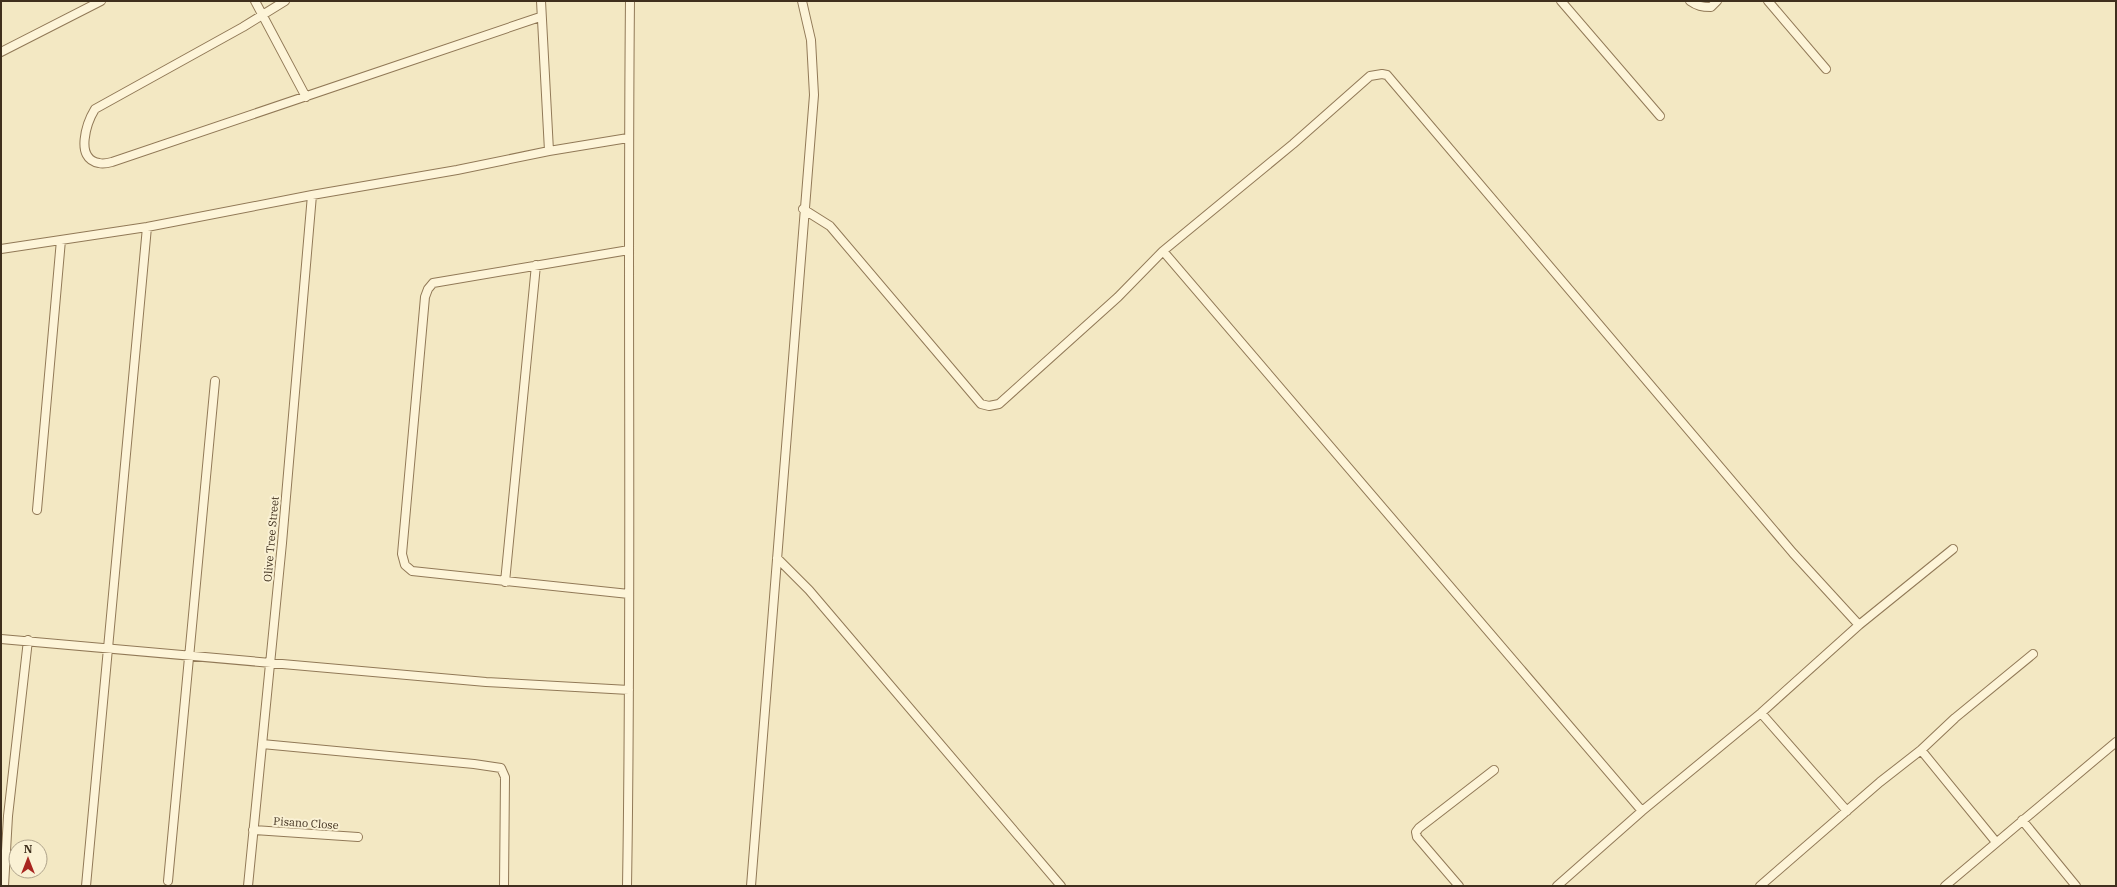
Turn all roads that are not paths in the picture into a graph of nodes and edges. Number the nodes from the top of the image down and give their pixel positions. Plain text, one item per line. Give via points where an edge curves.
1 (101, 1) edge
2 (255, 1) edge
3 (285, 1) edge
4 (541, 1) edge
5 (630, 1) edge
6 (802, 1) edge
7 (1561, 1) edge
8 (1690, 1) edge
9 (1717, 1) edge
10 (1768, 1) edge
11 (263, 16) junction
12 (540, 17) junction
13 (1, 52) edge
14 (1826, 68) dead end
15 (306, 96) junction
16 (1660, 116) dead end
17 (628, 138) junction
18 (549, 151) junction
19 (312, 194) junction
20 (804, 209) junction
21 (147, 227) junction
22 (61, 240) junction
23 (1, 249) edge
24 (629, 250) junction
25 (1163, 251) junction
26 (536, 265) junction
27 (215, 381) dead end
28 (37, 510) dead end
29 (1953, 549) dead end
30 (776, 558) junction
31 (504, 582) junction
32 (630, 594) junction
33 (1859, 625) junction
34 (1, 639) edge
35 (28, 640) junction
36 (109, 648) junction
37 (2033, 654) dead end
38 (189, 656) junction
39 (270, 662) junction
40 (629, 690) junction
41 (1761, 712) junction
42 (2116, 742) edge
43 (262, 744) junction
44 (1921, 750) junction
45 (1494, 770) dead end
46 (1642, 811) junction
47 (1847, 811) junction
48 (2022, 820) junction
49 (253, 830) junction
50 (358, 837) dead end
51 (1996, 842) junction
52 (168, 881) dead end
53 (4, 886) edge
54 (86, 886) edge
55 (248, 886) edge
56 (504, 886) edge
57 (627, 886) edge
58 (751, 886) edge
59 (1061, 886) edge
60 (1458, 886) edge
61 (1557, 886) edge
62 (1760, 886) edge
63 (1944, 886) edge
64 (2076, 886) edge

1 - 13 street
2 - 11 street
3 - 11 street
4 - 12 street
5 - 17 street
6 - 20 street via 811,40 814,95
7 - 16 street
8 - 9 street via 1697,6 1711,7
10 - 14 street
11 - 15 street
11 - 15 street via 95,109 88,121 84,150 90,159 98,163 112,162
12 - 15 street
12 - 18 street via 547,87
17 - 18 street
17 - 24 street
18 - 19 street via 457,170
19 - 21 street
19 - 39 street, Olive Tree Street
20 - 25 street via 830,226 981,404 989,406 999,404 1118,297
20 - 30 street
21 - 22 street
21 - 36 street
22 - 23 street
22 - 28 street
24 - 26 street
24 - 32 street
25 - 33 street via 1287,149 1370,76 1387,75 1793,553
25 - 46 street
26 - 31 street
26 - 31 street via 433,283 425,297 402,554 405,565 412,571
27 - 38 street
29 - 33 street
30 - 58 street
30 - 59 street via 809,590
31 - 32 street
32 - 40 street
33 - 41 street
34 - 35 street
35 - 36 street
35 - 53 street via 8,816
36 - 38 street
36 - 54 street
37 - 44 street via 1955,718
38 - 39 street
38 - 52 street
39 - 40 street via 486,682
39 - 43 street, Olive Tree Street
40 - 57 street
41 - 46 street
41 - 47 street
42 - 48 street
43 - 49 street, Olive Tree Street
43 - 56 street via 501,768 505,778
44 - 47 street
44 - 51 street
45 - 60 street via 1416,832
46 - 61 street
47 - 62 street
48 - 51 street
48 - 64 street
49 - 50 street, Pisano Close
49 - 55 street, Olive Tree Street
51 - 63 street

